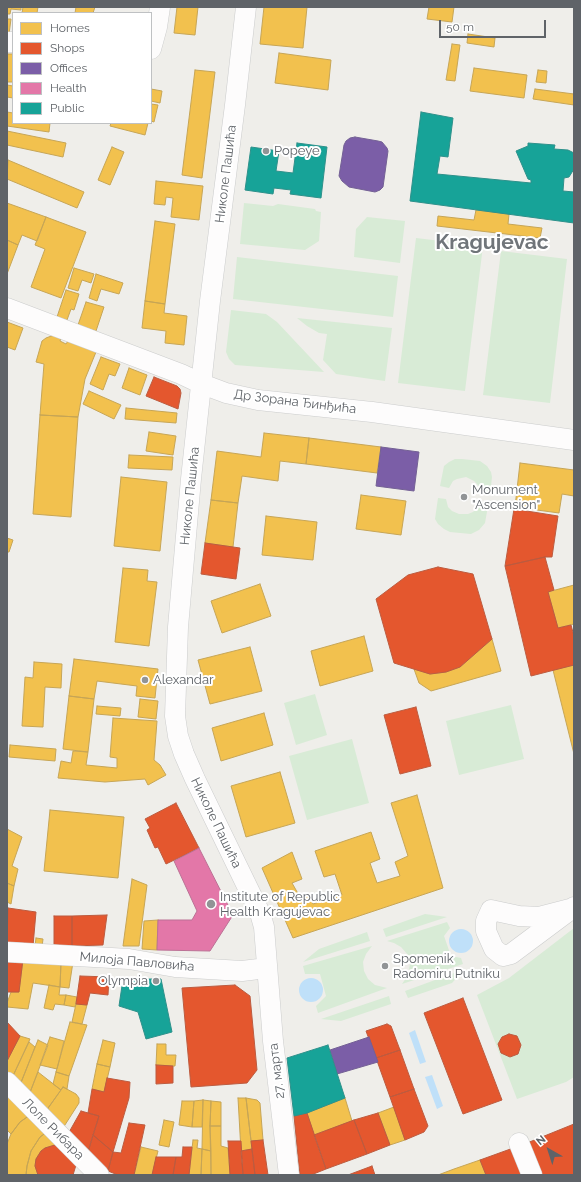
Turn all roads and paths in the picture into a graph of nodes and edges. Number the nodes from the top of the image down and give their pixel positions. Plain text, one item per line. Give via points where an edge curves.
1 (160, 7) edge
2 (246, 7) edge
3 (152, 45) edge
4 (7, 308) edge
5 (202, 384) junction
6 (574, 440) edge
7 (7, 952) edge
8 (267, 968) junction
9 (7, 1082) edge
10 (519, 1143) dead end
11 (99, 1175) edge
12 (289, 1175) edge
13 (532, 1175) edge

1 - 3 street
2 - 5 street, Николе Пашића
4 - 5 street, Др Зорана Ђинђића
5 - 6 street, Др Зорана Ђинђића via 226,394 258,400 372,412
5 - 8 street, Николе Пашића via 183,564 175,716 178,736 192,773 260,913 264,927
7 - 8 street, Милоја Павловића via 129,959 175,966 242,971
8 - 12 street, 27. марта
9 - 11 street, Лоле Рибара
10 - 13 street

